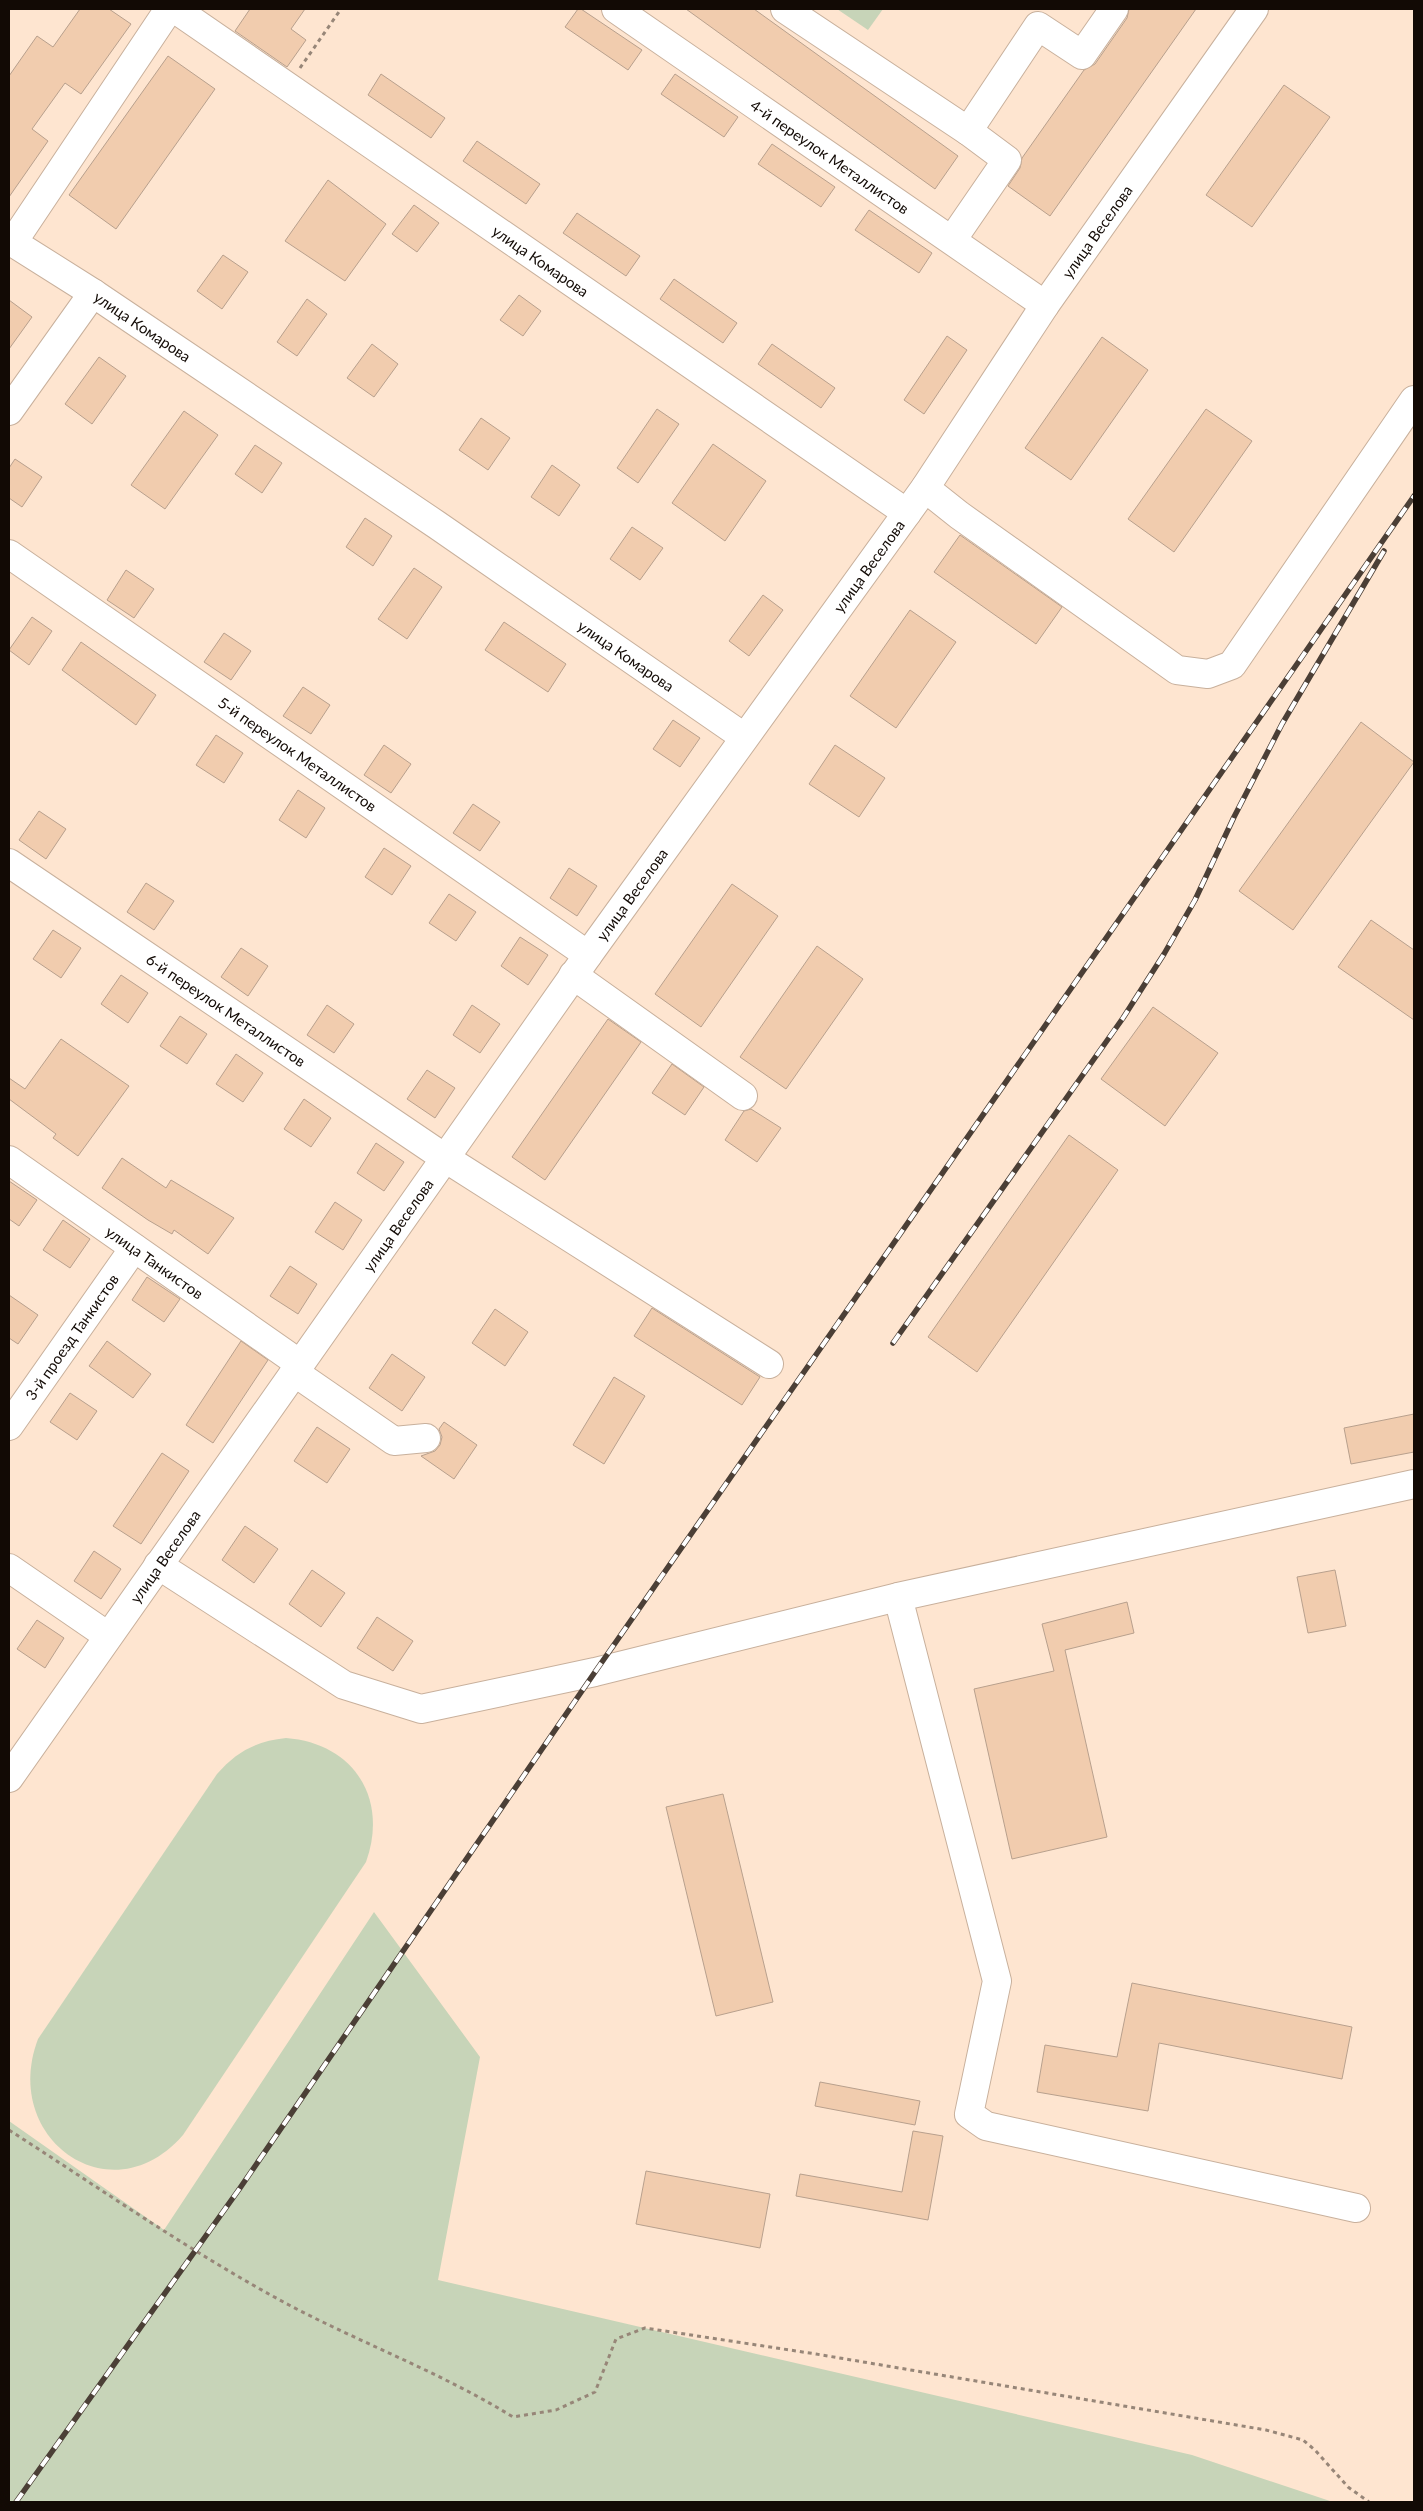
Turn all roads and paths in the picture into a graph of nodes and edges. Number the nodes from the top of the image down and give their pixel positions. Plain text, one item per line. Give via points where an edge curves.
1 (170, 9) edge
2 (175, 9) edge
3 (341, 9) edge
4 (616, 9) edge
5 (785, 9) edge
6 (1114, 9) edge
7 (1254, 9) edge
8 (1036, 17) edge
9 (287, 86) junction
10 (968, 131) junction
11 (952, 240) junction
12 (11, 241) edge
13 (93, 293) junction
14 (1045, 305) junction
15 (1414, 400) edge
16 (9, 411) edge
17 (925, 488) junction
18 (907, 513) junction
19 (9, 554) edge
20 (744, 737) junction
21 (9, 863) edge
22 (581, 965) junction
23 (743, 1096) dead end
24 (445, 1158) junction
25 (9, 1160) edge
26 (134, 1248) junction
27 (769, 1364) dead end
28 (297, 1368) junction
29 (9, 1426) edge
30 (426, 1438) dead end
31 (1414, 1484) edge
32 (158, 1565) junction
33 (9, 1568) edge
34 (898, 1597) junction
35 (108, 1636) junction
36 (9, 1778) edge
37 (9, 2130) edge
38 (1356, 2208) dead end
39 (1369, 2502) edge

1 - 12 street
2 - 9 street, улица Комарова
3 - 9 path
4 - 11 street, 4-й переулок Металлистов
5 - 10 street
6 - 8 street via 1082,55
7 - 14 street, улица Веселова
8 - 10 street
9 - 18 street, улица Комарова
10 - 11 street via 1007,160
11 - 14 street, 4-й переулок Металлистов
12 - 13 street, улица Комарова
13 - 16 street
13 - 20 street, улица Комарова
14 - 17 street, улица Веселова
15 - 17 street via 1232,665 1208,674 1176,670
17 - 18 street, улица Веселова
18 - 20 street, улица Веселова
19 - 22 street, 5-й переулок Металлистов
20 - 22 street, улица Веселова
21 - 24 street, 6-й переулок Металлистов
22 - 23 street, 5-й переулок Металлистов
22 - 24 street, улица Веселова
24 - 27 street, 6-й переулок Металлистов
24 - 28 street, улица Веселова
25 - 26 street, улица Танкистов
26 - 28 street, улица Танкистов
26 - 29 street, 3-й проезд Танкистов
28 - 30 street, улица Танкистов via 394,1440
28 - 32 street, улица Веселова
31 - 34 street
32 - 34 street via 344,1685 422,1709 595,1672
32 - 35 street, улица Веселова
33 - 35 street
34 - 38 street via 997,1981 969,2114 986,2126
35 - 36 street, улица Веселова
37 - 39 path via 221,2267 315,2318 478,2395 513,2417 556,2410 595,2392 616,2339 644,2328 1266,2430 1302,2440 1348,2487

